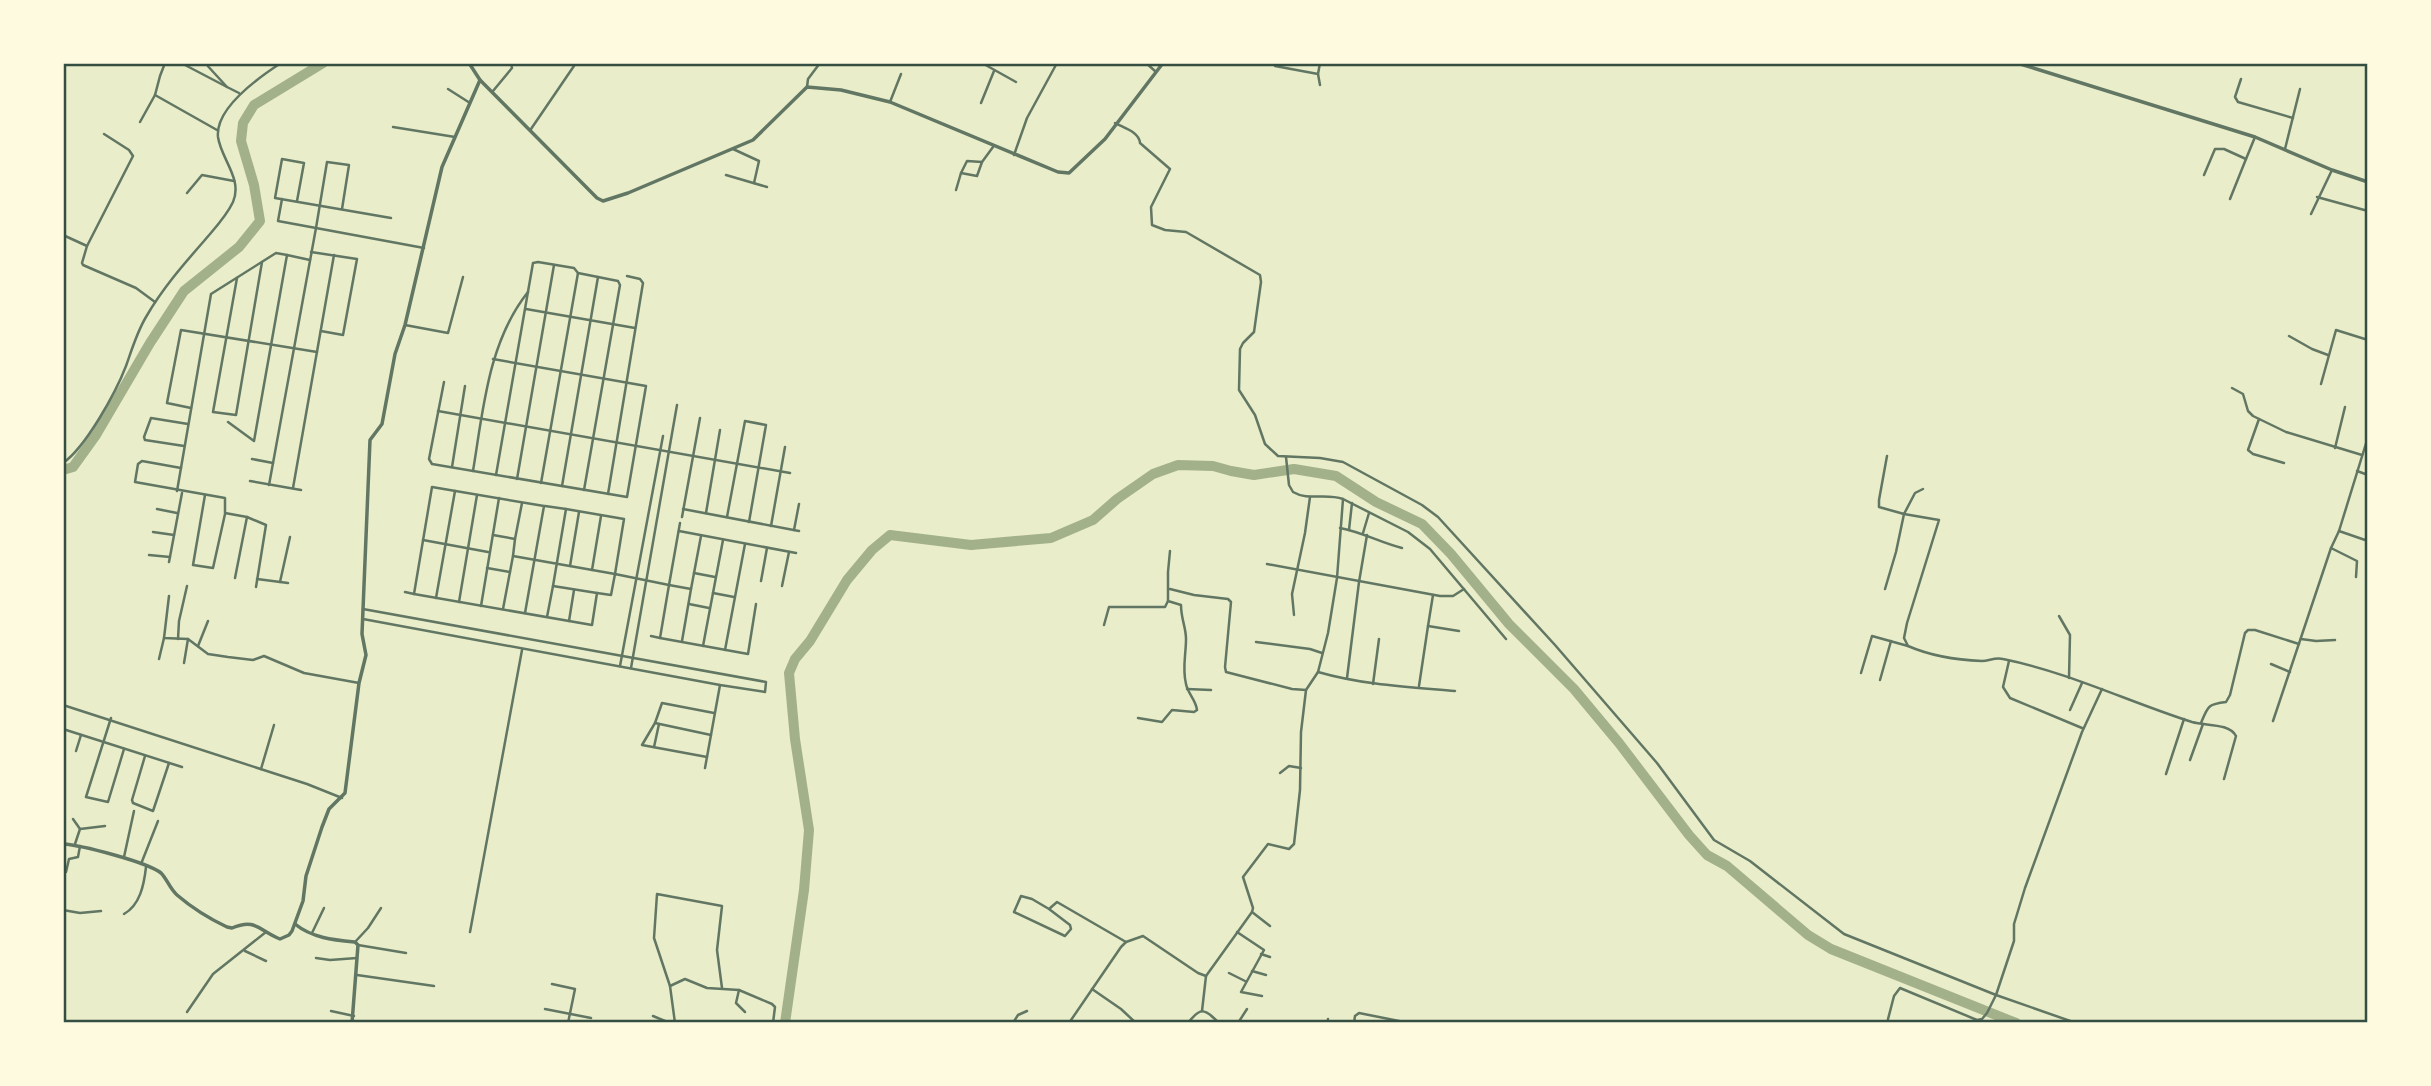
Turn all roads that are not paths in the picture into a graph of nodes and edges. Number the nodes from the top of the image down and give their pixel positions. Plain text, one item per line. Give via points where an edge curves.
1 (166, 63) edge
2 (205, 63) edge
3 (281, 63) edge
4 (469, 63) edge
5 (511, 63) edge
6 (576, 63) edge
7 (820, 63) edge
8 (982, 63) edge
9 (1057, 63) edge
10 (1146, 63) edge
11 (1163, 63) edge
12 (1320, 63) edge
13 (2017, 63) edge
14 (188, 65) edge
15 (1275, 66) dead end
16 (994, 71) junction
17 (1155, 71) junction
18 (901, 74) dead end
19 (1318, 74) junction
20 (2241, 79) dead end
21 (480, 80) junction
22 (1016, 82) dead end
23 (1320, 85) dead end
24 (227, 87) junction
25 (807, 87) junction
26 (448, 89) dead end
27 (2300, 89) dead end
28 (493, 91) junction
29 (240, 93) junction
30 (155, 95) junction
31 (890, 102) junction
32 (470, 103) junction
33 (981, 103) dead end
34 (2293, 119) junction
35 (140, 122) dead end
36 (1115, 123) junction
37 (394, 127) dead end
38 (531, 129) junction
39 (218, 131) junction
40 (104, 134) dead end
41 (456, 137) junction
42 (2255, 137) junction
43 (993, 147) junction
44 (733, 149) junction
45 (2285, 149) junction
46 (1014, 155) junction
47 (2246, 159) junction
48 (982, 162) junction
49 (2332, 170) junction
50 (961, 173) junction
51 (726, 175) dead end
52 (2204, 175) dead end
53 (234, 181) junction
54 (2368, 182) edge
55 (754, 183) junction
56 (767, 187) dead end
57 (956, 190) dead end
58 (187, 192) dead end
59 (2317, 197) junction
60 (282, 199) junction
61 (2230, 199) dead end
62 (297, 201) junction
63 (319, 205) junction
64 (342, 209) junction
65 (2368, 211) edge
66 (2311, 214) dead end
67 (391, 218) dead end
68 (316, 228) junction
69 (63, 235) edge
70 (87, 246) junction
71 (424, 248) junction
72 (311, 252) junction
73 (287, 255) junction
74 (334, 255) junction
75 (310, 260) junction
76 (262, 262) junction
77 (554, 265) junction
78 (578, 273) junction
79 (627, 276) dead end
80 (463, 277) dead end
81 (598, 277) junction
82 (237, 278) junction
83 (528, 291) junction
84 (155, 302) junction
85 (526, 309) junction
86 (547, 313) junction
87 (569, 316) junction
88 (591, 320) junction
89 (613, 324) junction
90 (405, 325) junction
91 (635, 328) junction
92 (321, 331) junction
93 (203, 333) junction
94 (2289, 336) dead end
95 (226, 337) junction
96 (2368, 340) edge
97 (249, 341) junction
98 (271, 345) junction
99 (293, 349) junction
100 (317, 352) junction
101 (2328, 355) junction
102 (494, 359) junction
103 (515, 362) junction
104 (538, 366) junction
105 (559, 371) junction
106 (583, 374) junction
107 (602, 377) junction
108 (444, 382) dead end
109 (625, 382) junction
110 (2321, 384) dead end
111 (465, 386) dead end
112 (2232, 388) dead end
113 (677, 405) dead end
114 (2345, 407) dead end
115 (191, 408) junction
116 (438, 411) junction
117 (461, 414) junction
118 (482, 418) junction
119 (700, 418) dead end
120 (2259, 419) junction
121 (228, 422) dead end
122 (506, 423) junction
123 (188, 424) junction
124 (527, 426) junction
125 (548, 430) junction
126 (720, 430) dead end
127 (571, 434) junction
128 (663, 436) dead end
129 (2368, 437) edge
130 (592, 438) junction
131 (615, 442) junction
132 (184, 446) junction
133 (637, 446) junction
134 (785, 447) dead end
135 (2335, 449) junction
136 (661, 450) junction
137 (669, 452) junction
138 (2362, 455) junction
139 (1887, 456) dead end
140 (693, 457) junction
141 (1286, 457) junction
142 (252, 459) dead end
143 (715, 461) junction
144 (63, 463) edge
145 (273, 463) junction
146 (2284, 463) dead end
147 (736, 464) junction
148 (452, 467) junction
149 (181, 468) junction
150 (759, 468) junction
151 (473, 471) junction
152 (2357, 471) junction
153 (781, 472) junction
154 (790, 473) dead end
155 (496, 475) junction
156 (2368, 475) edge
157 (517, 479) junction
158 (250, 481) dead end
159 (541, 483) junction
160 (269, 485) junction
161 (562, 486) junction
162 (293, 488) junction
163 (1923, 489) dead end
164 (301, 490) dead end
165 (583, 490) junction
166 (177, 491) junction
167 (455, 491) junction
168 (182, 492) junction
169 (477, 494) junction
170 (608, 494) junction
171 (205, 495) junction
172 (1310, 497) junction
173 (499, 498) junction
174 (1343, 499) junction
175 (522, 502) junction
176 (1352, 503) junction
177 (799, 504) dead end
178 (544, 506) junction
179 (156, 509) dead end
180 (566, 509) junction
181 (683, 509) junction
182 (579, 512) junction
183 (1370, 512) junction
184 (178, 513) junction
185 (225, 513) junction
186 (706, 513) junction
187 (1904, 514) junction
188 (601, 516) junction
189 (247, 517) junction
190 (682, 517) dead end
191 (727, 517) junction
192 (749, 522) junction
193 (680, 523) dead end
194 (771, 526) junction
195 (1340, 528) junction
196 (794, 530) junction
197 (1349, 530) junction
198 (679, 531) junction
199 (799, 531) dead end
200 (2339, 531) junction
201 (153, 532) dead end
202 (1365, 534) junction
203 (493, 535) junction
204 (174, 536) junction
205 (701, 536) junction
206 (290, 537) dead end
207 (516, 539) junction
208 (423, 540) junction
209 (723, 540) junction
210 (2368, 541) edge
211 (446, 544) junction
212 (744, 544) junction
213 (468, 548) junction
214 (767, 548) junction
215 (1402, 548) dead end
216 (2331, 548) junction
217 (1170, 551) dead end
218 (490, 552) junction
219 (789, 552) junction
220 (796, 553) dead end
221 (149, 555) dead end
222 (513, 556) junction
223 (534, 560) junction
224 (556, 564) junction
225 (1267, 564) dead end
226 (570, 566) junction
227 (487, 568) junction
228 (592, 570) junction
229 (1298, 570) junction
230 (510, 572) junction
231 (694, 573) junction
232 (615, 574) junction
233 (716, 577) junction
234 (2356, 577) dead end
235 (235, 578) dead end
236 (637, 578) junction
237 (1338, 578) junction
238 (257, 579) junction
239 (646, 580) junction
240 (761, 581) dead end
241 (280, 582) junction
242 (1359, 582) junction
243 (288, 583) dead end
244 (669, 585) junction
245 (187, 586) dead end
246 (553, 586) junction
247 (782, 586) dead end
248 (256, 587) dead end
249 (575, 589) junction
250 (691, 589) junction
251 (1169, 589) junction
252 (1464, 589) junction
253 (1885, 589) dead end
254 (405, 592) dead end
255 (597, 593) junction
256 (713, 593) junction
257 (414, 594) junction
258 (1433, 595) junction
259 (169, 596) dead end
260 (735, 597) junction
261 (436, 598) junction
262 (1168, 601) junction
263 (459, 602) junction
264 (689, 604) junction
265 (757, 604) dead end
266 (481, 606) junction
267 (710, 608) junction
268 (363, 609) junction
269 (503, 610) junction
270 (525, 613) junction
271 (1294, 615) dead end
272 (2059, 616) dead end
273 (547, 617) junction
274 (363, 620) junction
275 (208, 621) dead end
276 (569, 621) junction
277 (1104, 625) dead end
278 (1428, 626) junction
279 (1459, 631) dead end
280 (651, 636) dead end
281 (518, 637) junction
282 (164, 638) junction
283 (660, 638) junction
284 (178, 639) junction
285 (188, 639) junction
286 (1379, 639) dead end
287 (1506, 639) dead end
288 (2301, 639) junction
289 (2335, 640) dead end
290 (681, 641) junction
291 (1891, 641) junction
292 (1256, 642) dead end
293 (2299, 644) junction
294 (198, 646) junction
295 (703, 646) junction
296 (1908, 646) junction
297 (516, 648) junction
298 (522, 649) junction
299 (725, 650) junction
300 (1322, 653) junction
301 (622, 655) junction
302 (632, 657) junction
303 (159, 659) dead end
304 (2009, 661) junction
305 (184, 663) dead end
306 (2271, 664) dead end
307 (620, 666) junction
308 (631, 668) junction
309 (2290, 671) junction
310 (1318, 672) junction
311 (1861, 673) dead end
312 (1347, 678) junction
313 (2069, 678) junction
314 (1880, 680) dead end
315 (359, 683) junction
316 (2082, 683) junction
317 (1373, 684) junction
318 (720, 685) junction
319 (1419, 686) junction
320 (1187, 689) junction
321 (2102, 689) junction
322 (1211, 690) dead end
323 (1306, 690) junction
324 (1455, 691) dead end
325 (63, 705) edge
326 (2070, 710) dead end
327 (715, 713) junction
328 (1138, 718) dead end
329 (110, 719) junction
330 (2184, 719) junction
331 (2273, 721) dead end
332 (657, 724) junction
333 (2202, 724) junction
334 (274, 725) dead end
335 (63, 729) edge
336 (2083, 729) junction
337 (81, 735) junction
338 (711, 735) junction
339 (103, 742) junction
340 (654, 747) junction
341 (124, 749) junction
342 (76, 751) dead end
343 (145, 756) junction
344 (707, 757) junction
345 (2190, 760) dead end
346 (169, 763) junction
347 (183, 767) dead end
348 (705, 768) dead end
349 (1301, 768) junction
350 (261, 769) junction
351 (1280, 774) dead end
352 (2166, 774) dead end
353 (2224, 779) dead end
354 (342, 798) junction
355 (134, 811) dead end
356 (73, 819) dead end
357 (158, 821) dead end
358 (105, 826) dead end
359 (80, 829) junction
360 (63, 844) edge
361 (77, 845) junction
362 (124, 857) junction
363 (144, 865) junction
364 (66, 872) dead end
365 (324, 908) dead end
366 (381, 908) dead end
367 (1048, 909) junction
368 (63, 910) edge
369 (101, 911) dead end
370 (1252, 912) junction
371 (124, 914) dead end
372 (295, 924) junction
373 (1270, 926) dead end
374 (266, 932) junction
375 (470, 932) dead end
376 (1237, 932) junction
377 (312, 933) junction
378 (1126, 942) junction
379 (357, 943) junction
380 (245, 951) junction
381 (406, 953) dead end
382 (1261, 954) junction
383 (1270, 957) dead end
384 (316, 958) dead end
385 (357, 958) junction
386 (265, 961) dead end
387 (1250, 971) junction
388 (1229, 973) dead end
389 (357, 975) junction
390 (1266, 975) dead end
391 (1206, 976) junction
392 (1245, 981) junction
393 (552, 984) dead end
394 (434, 986) dead end
395 (670, 986) junction
396 (722, 988) junction
397 (1092, 989) junction
398 (739, 990) junction
399 (1996, 995) junction
400 (1262, 996) dead end
401 (545, 1009) dead end
402 (1247, 1009) dead end
403 (1027, 1011) dead end
404 (1202, 1011) junction
405 (187, 1012) dead end
406 (331, 1012) dead end
407 (745, 1012) dead end
408 (570, 1014) junction
409 (653, 1016) dead end
410 (591, 1018) dead end
411 (353, 1020) edge
412 (364, 1023) edge
413 (568, 1023) edge
414 (670, 1023) edge
415 (675, 1023) edge
416 (773, 1023) edge
417 (1013, 1023) edge
418 (1069, 1023) edge
419 (1136, 1023) edge
420 (1188, 1023) edge
421 (1219, 1023) edge
422 (1238, 1023) edge
423 (1354, 1023) edge
424 (1409, 1023) edge
425 (1887, 1023) edge
426 (2076, 1023) edge

1 - 30 street
2 - 24 street
3 - 29 street
4 - 21 street
5 - 28 street via 513,67
6 - 38 street
7 - 25 street
8 - 16 street
9 - 46 street via 1027,118
10 - 17 street
11 - 17 street
12 - 19 street
13 - 42 street
14 - 24 street
15 - 19 street
16 - 22 street
16 - 33 street
17 - 36 street
18 - 31 street
19 - 23 street
20 - 34 street via 2235,96 2238,102
21 - 28 street
21 - 32 street
24 - 29 street
25 - 31 street
25 - 44 street via 753,140
26 - 32 street
27 - 34 street
28 - 38 street
29 - 39 street
30 - 35 street
30 - 39 street
31 - 43 street
32 - 41 street
34 - 45 street
36 - 46 street via 1069,173
36 - 141 street via 1135,134 1170,169 1151,207 1152,225 1191,234 1260,275 1254,330 1240,349 1239,390 1255,415 1265,444
37 - 41 street
38 - 44 street via 601,201
39 - 53 street
40 - 70 street via 133,156
41 - 71 street via 442,167
42 - 45 street
42 - 47 street
43 - 46 street
43 - 48 street
44 - 55 street via 759,161
45 - 49 street
47 - 52 street via 2216,148
47 - 61 street
48 - 50 street via 967,161
48 - 50 street via 977,176
49 - 54 street
49 - 59 street
50 - 57 street
51 - 55 street
53 - 58 street via 202,175
53 - 84 street via 234,198 224,217
55 - 56 street
59 - 65 street
59 - 66 street
60 - 62 street
60 - 62 street via 275,198 282,159 304,163
60 - 68 street via 278,221
62 - 63 street
63 - 64 street
63 - 64 street via 327,162 349,165
63 - 68 street
64 - 67 street
68 - 71 street
68 - 72 street
69 - 70 street
70 - 84 street via 83,265 136,288
71 - 90 street
72 - 74 street
72 - 75 street
73 - 75 street
73 - 76 street via 276,253
73 - 98 street
74 - 92 street
74 - 92 street via 357,259 343,335
75 - 99 street
76 - 82 street
76 - 97 street
77 - 78 street
77 - 83 street via 533,263
77 - 86 street
78 - 81 street
78 - 87 street
79 - 91 street via 643,283
80 - 90 street via 448,332
81 - 88 street
81 - 89 street via 620,282
82 - 93 street via 211,294
82 - 95 street
83 - 85 street
83 - 102 street
84 - 144 street via 115,389 76,453
85 - 86 street
85 - 103 street
86 - 87 street
86 - 104 street
87 - 88 street
87 - 105 street
88 - 89 street
88 - 106 street
89 - 91 street
89 - 107 street
90 - 268 street via 382,424 369,443
91 - 109 street
92 - 100 street
93 - 95 street
93 - 115 street
93 - 115 street via 180,331 167,403
94 - 101 street
95 - 97 street
95 - 97 street via 214,412 236,415
96 - 101 street via 2337,329
97 - 98 street
98 - 99 street
98 - 121 street via 254,441
99 - 100 street
99 - 145 street
100 - 162 street
101 - 110 street
102 - 103 street
102 - 118 street
103 - 104 street
103 - 122 street
104 - 105 street
104 - 124 street
105 - 106 street
105 - 125 street
106 - 107 street
106 - 127 street
107 - 109 street
107 - 130 street
108 - 116 street
109 - 131 street
109 - 133 street via 646,386
111 - 117 street
112 - 120 street via 2243,394 2248,411
113 - 137 street
114 - 135 street
115 - 123 street
116 - 117 street
116 - 148 street via 429,462
117 - 118 street
117 - 148 street
118 - 122 street
118 - 151 street
119 - 140 street
120 - 135 street
120 - 146 street via 2248,450
122 - 124 street
122 - 155 street
123 - 132 street
123 - 132 street via 151,418 144,437
124 - 125 street
124 - 157 street
125 - 127 street
125 - 159 street
126 - 143 street
127 - 130 street
127 - 161 street
128 - 136 street
129 - 138 street
130 - 131 street
130 - 165 street
131 - 133 street
131 - 170 street
132 - 149 street
133 - 136 street
133 - 170 street via 629,495
134 - 153 street
135 - 138 street
136 - 137 street
136 - 236 street
137 - 140 street
137 - 239 street
138 - 152 street
139 - 187 street via 1878,505
140 - 143 street
140 - 181 street
141 - 172 street via 1293,492
141 - 399 street via 1343,462 1438,517 1657,763 1714,840 1750,861 1844,934
142 - 145 street
143 - 147 street
143 - 186 street
145 - 160 street
147 - 150 street
147 - 150 street via 745,421 766,425
147 - 191 street
148 - 151 street
149 - 166 street
149 - 166 street via 138,464 135,482
150 - 153 street
150 - 192 street
151 - 155 street
152 - 156 street
152 - 200 street
153 - 154 street
153 - 194 street
155 - 157 street
157 - 159 street
158 - 160 street
159 - 161 street
160 - 162 street
161 - 165 street
162 - 164 street
163 - 187 street via 1915,493
165 - 170 street
166 - 168 street
167 - 169 street
167 - 208 street via 432,487
167 - 211 street
168 - 171 street
168 - 184 street
169 - 173 street
169 - 213 street
171 - 185 street via 225,498
171 - 185 street via 192,565 213,568
172 - 174 street
172 - 229 street
173 - 175 street
173 - 203 street
174 - 176 street
174 - 195 street
175 - 178 street
175 - 207 street
176 - 183 street
176 - 197 street
177 - 196 street
178 - 180 street
178 - 223 street
179 - 184 street
180 - 182 street
180 - 224 street
181 - 186 street
181 - 190 street
182 - 188 street
182 - 226 street
183 - 202 street
183 - 252 street via 1423,544
184 - 204 street
185 - 189 street
186 - 191 street
187 - 253 street
187 - 296 street via 1939,520 1907,623
188 - 228 street
188 - 232 street via 624,519
189 - 235 street
189 - 238 street via 267,527
191 - 192 street
192 - 194 street
193 - 198 street
194 - 196 street
195 - 197 street
195 - 237 street
196 - 199 street
197 - 202 street
198 - 205 street
198 - 244 street
200 - 210 street
200 - 216 street
201 - 204 street
202 - 215 street
202 - 242 street
203 - 207 street
203 - 218 street
204 - 221 street via 170,560
205 - 209 street
205 - 231 street
206 - 241 street
207 - 222 street
208 - 211 street
208 - 257 street
209 - 212 street
209 - 233 street
211 - 213 street
211 - 261 street
212 - 214 street
212 - 260 street
213 - 218 street
213 - 263 street
214 - 219 street
214 - 240 street
216 - 234 street via 2357,561
216 - 288 street
217 - 251 street
218 - 227 street
219 - 220 street
219 - 247 street
222 - 223 street
222 - 230 street
223 - 224 street
223 - 270 street
224 - 226 street
224 - 246 street
225 - 229 street
226 - 228 street
227 - 230 street
227 - 266 street
228 - 232 street
229 - 237 street
229 - 271 street via 1292,594
230 - 269 street
231 - 233 street
231 - 250 street
232 - 236 street
232 - 255 street via 611,596
233 - 256 street
236 - 239 street
236 - 301 street
237 - 242 street
237 - 300 street
238 - 241 street
238 - 248 street
239 - 244 street
239 - 302 street
241 - 243 street
242 - 258 street
242 - 312 street
244 - 250 street
244 - 283 street
245 - 284 street
246 - 249 street
246 - 273 street
249 - 255 street
249 - 276 street
250 - 264 street
251 - 262 street
251 - 323 street via 1231,601 1226,673
252 - 258 street via 1453,596
252 - 287 street
254 - 257 street
255 - 276 street via 592,625
256 - 260 street
256 - 267 street
257 - 261 street
258 - 278 street
259 - 282 street
260 - 299 street
261 - 263 street
262 - 277 street via 1165,607 1111,606
262 - 320 street via 1181,606
263 - 266 street
264 - 267 street
264 - 290 street
265 - 299 street via 748,654
266 - 269 street
267 - 295 street
268 - 274 street
268 - 281 street
269 - 270 street
270 - 273 street
272 - 313 street via 2070,635
273 - 276 street
274 - 297 street
274 - 315 street via 366,655
275 - 294 street
278 - 279 street
278 - 319 street
280 - 283 street
281 - 297 street
281 - 301 street
282 - 284 street
282 - 303 street
283 - 290 street
284 - 285 street
285 - 294 street
285 - 305 street
286 - 317 street
288 - 289 street
288 - 293 street
290 - 295 street
291 - 296 street
291 - 311 street via 1872,636
291 - 314 street
292 - 300 street
293 - 309 street
293 - 333 street via 2248,630 2230,695 2226,702 2209,705
294 - 315 street via 208,654 253,660 264,656 304,673
295 - 299 street
296 - 304 street via 1954,659
297 - 298 street
298 - 307 street
298 - 375 street
300 - 310 street
301 - 302 street
301 - 307 street
302 - 308 street
302 - 318 street via 766,682 765,692
304 - 313 street
304 - 336 street via 2003,687 2010,698
306 - 309 street
307 - 308 street
308 - 318 street
309 - 331 street
310 - 312 street
310 - 323 street
312 - 317 street
313 - 316 street
315 - 354 street
316 - 321 street
316 - 326 street
317 - 319 street
318 - 327 street
319 - 324 street
320 - 322 street
320 - 328 street via 1197,705 1195,712 1172,710 1163,722
321 - 330 street
321 - 336 street
323 - 349 street
325 - 329 street
327 - 332 street via 662,703
327 - 338 street
329 - 339 street
329 - 350 street
330 - 333 street
330 - 352 street
332 - 338 street
332 - 340 street
332 - 340 street via 642,745
333 - 345 street
333 - 353 street via 2225,727 2236,734
334 - 350 street
335 - 337 street
336 - 399 street via 2025,888
337 - 339 street
337 - 342 street
338 - 344 street
339 - 341 street
339 - 341 street via 86,797 108,802
340 - 344 street
341 - 343 street
343 - 346 street
343 - 346 street via 132,800 153,811
344 - 348 street
346 - 347 street
349 - 351 street via 1289,766
349 - 370 street via 1293,847 1268,844 1243,877
350 - 354 street
354 - 372 street via 329,809 322,827
355 - 362 street
356 - 359 street
357 - 363 street
358 - 359 street
359 - 361 street
360 - 361 street
361 - 362 street
361 - 364 street via 78,858 69,859
362 - 363 street
363 - 371 street via 136,904
363 - 374 street via 162,874 176,894 222,924 232,928 250,923
365 - 377 street
366 - 379 street
367 - 367 street via 1023,896 1014,912 1065,936 1071,926
367 - 378 street via 1058,902
368 - 369 street via 80,914
370 - 373 street
370 - 376 street
372 - 374 street via 283,938
372 - 377 street
374 - 380 street
376 - 382 street via 1264,950
376 - 391 street
377 - 379 street via 327,940
378 - 391 street via 1145,936
378 - 397 street
379 - 381 street
379 - 385 street
380 - 386 street
380 - 405 street via 214,975
382 - 383 street
382 - 387 street
384 - 385 street
385 - 389 street
387 - 390 street
387 - 392 street
388 - 392 street
389 - 394 street
389 - 411 street
391 - 404 street
392 - 400 street via 1241,992
393 - 408 street via 575,989
395 - 396 street via 685,979 707,988
395 - 396 street via 654,939 657,894 722,906 717,950
395 - 415 street
396 - 398 street
397 - 418 street
397 - 419 street
398 - 407 street via 736,1003
398 - 416 street via 773,1005
399 - 425 street via 1987,1013 1977,1020 1900,988
399 - 426 street
401 - 408 street
402 - 422 street
403 - 417 street
404 - 420 street
404 - 421 street
406 - 411 street
408 - 410 street
408 - 413 street
409 - 414 street
411 - 412 street
423 - 424 street via 1359,1013

